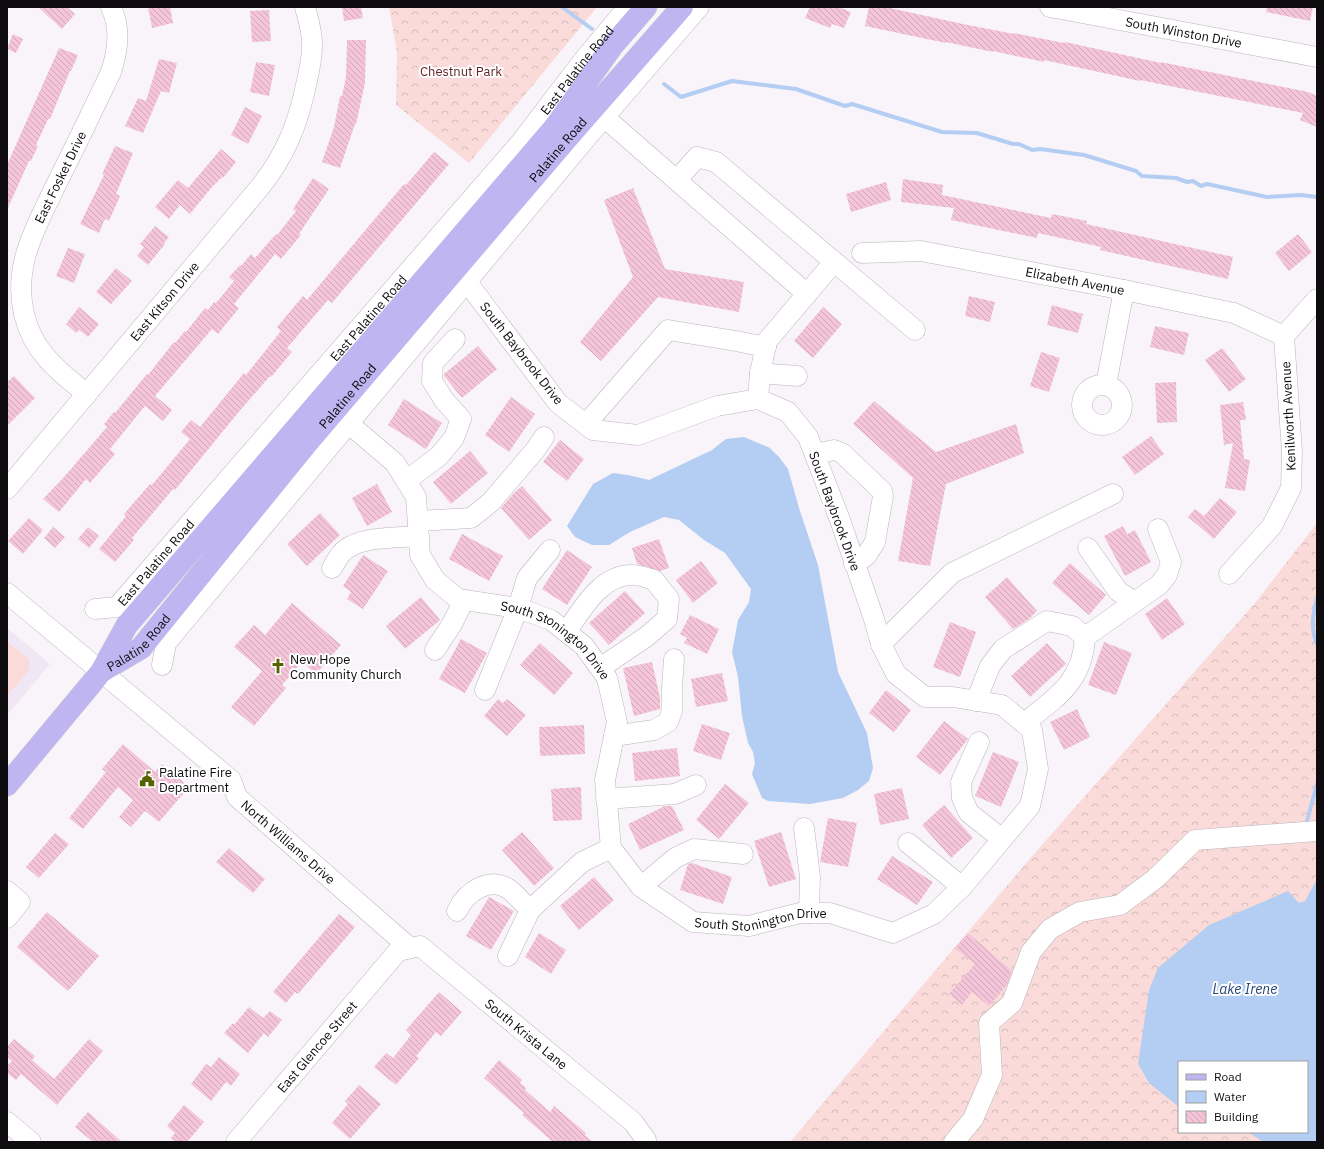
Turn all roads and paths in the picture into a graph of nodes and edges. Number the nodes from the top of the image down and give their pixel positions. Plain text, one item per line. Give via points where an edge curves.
1 (111, 7) edge
2 (306, 7) edge
3 (628, 7) edge
4 (646, 7) edge
5 (682, 7) edge
6 (699, 7) edge
7 (1050, 7) edge
8 (1317, 57) edge
9 (604, 117) junction
10 (677, 180) junction
11 (862, 253) dead end
12 (834, 262) junction
13 (467, 282) junction
14 (1124, 290) junction
15 (807, 294) junction
16 (1317, 299) edge
17 (915, 330) dead end
18 (1284, 336) junction
19 (455, 339) dead end
20 (766, 347) junction
21 (760, 373) junction
22 (798, 376) dead end
23 (1106, 385) dead end
24 (87, 394) junction
25 (758, 399) junction
26 (348, 423) junction
27 (586, 424) junction
28 (544, 437) dead end
29 (815, 454) junction
30 (406, 481) junction
31 (7, 489) edge
32 (1113, 494) dead end
33 (418, 529) junction
34 (1158, 530) dead end
35 (1088, 548) dead end
36 (550, 550) dead end
37 (854, 564) junction
38 (332, 568) dead end
39 (1229, 574) dead end
40 (7, 593) edge
41 (464, 600) junction
42 (1134, 602) junction
43 (518, 608) junction
44 (95, 609) dead end
45 (566, 632) junction
46 (1085, 637) junction
47 (881, 644) junction
48 (435, 650) dead end
49 (674, 659) dead end
50 (162, 665) dead end
51 (600, 668) junction
52 (101, 672) junction
53 (485, 690) dead end
54 (976, 701) junction
55 (1024, 723) junction
56 (614, 736) junction
57 (979, 742) dead end
58 (7, 785) edge
59 (696, 785) dead end
60 (606, 799) junction
61 (804, 828) dead end
62 (1317, 832) edge
63 (1002, 839) junction
64 (908, 843) dead end
65 (611, 848) junction
66 (743, 854) dead end
67 (641, 887) junction
68 (962, 887) junction
69 (7, 891) edge
70 (530, 910) junction
71 (456, 911) dead end
72 (809, 913) junction
73 (7, 918) edge
74 (404, 950) junction
75 (508, 956) dead end
76 (7, 1122) edge
77 (646, 1141) edge
78 (31, 1142) edge
79 (236, 1142) edge
80 (954, 1142) edge

1 - 24 street, East Fosket Drive via 118,35 111,72 36,226 25,256 20,289 25,320 39,349 53,365
2 - 24 street, East Kitson Drive via 312,44 311,64 291,137 277,165
3 - 44 street, East Palatine Road via 521,142 117,607
4 - 52 main road, Palatine Road via 613,46 554,128 127,626
5 - 52 main road, Palatine Road via 313,436 141,648
6 - 9 street, Palatine Road
7 - 8 street, South Winston Drive
9 - 10 street
9 - 13 street, Palatine Road
10 - 12 street via 697,157 716,162
10 - 15 street
11 - 14 street, Elizabeth Avenue via 921,250
12 - 15 street
12 - 17 street
13 - 26 street, Palatine Road
13 - 27 street, South Baybrook Drive via 558,403
14 - 18 street, Elizabeth Avenue via 1234,313
14 - 23 street
15 - 20 street via 767,341
16 - 18 street
18 - 39 street, Kenilworth Avenue via 1292,452 1291,488 1272,526
19 - 30 street via 433,363 432,381 461,419 454,438 439,456
20 - 21 street
20 - 27 street via 668,330
21 - 22 street
21 - 25 street
24 - 31 street, East Kitson Drive
25 - 27 street, South Baybrook Drive via 717,406 638,435 593,430
25 - 29 street, South Baybrook Drive via 788,412 808,437
26 - 30 street, South Stonington Drive via 395,463
26 - 50 street, Palatine Road via 166,643
28 - 33 street via 491,502 471,518
29 - 37 street, South Baybrook Drive
29 - 37 street via 834,450 842,453 882,491 884,496 876,542 866,556
30 - 33 street, South Stonington Drive via 416,497
32 - 47 street via 952,573
33 - 38 street via 356,543 343,550
33 - 41 street, South Stonington Drive via 420,555 435,580 458,599
34 - 42 street via 1171,562 1167,575 1159,585
35 - 42 street via 1118,591
36 - 43 street via 527,578
37 - 47 street, South Baybrook Drive
40 - 52 street, North Williams Drive
41 - 43 street, South Stonington Drive
41 - 48 street
42 - 46 street
43 - 45 street, South Stonington Drive via 551,620
43 - 53 street
45 - 51 street, South Stonington Drive via 584,646
45 - 51 street via 599,589 615,578 630,575 654,580 669,599 666,619
46 - 54 street via 1072,626 1047,622 1003,649 990,666
46 - 55 street via 1074,677 1061,694
47 - 54 street, South Baybrook Drive via 896,674 925,697 953,697
49 - 56 street via 672,711 668,722 654,730
51 - 56 street, South Stonington Drive via 607,678 615,715
52 - 58 main road
52 - 74 street, North Williams Drive via 231,780 237,798
54 - 55 street, South Baybrook Drive via 1002,705
55 - 63 street, South Baybrook Drive via 1032,730 1038,769 1030,806
56 - 60 street, South Stonington Drive via 605,780
57 - 63 street via 960,782 962,798 970,813
59 - 60 street via 675,794
60 - 65 street, South Stonington Drive
61 - 72 street via 810,878
62 - 80 street via 1195,840 1155,878 1120,905 1080,912 1050,929 1030,952 1012,1003 989,1023 992,1075 973,1119
63 - 68 street, South Baybrook Drive
64 - 68 street
65 - 67 street, South Stonington Drive
65 - 70 street via 582,862
66 - 67 street via 694,849 675,858
67 - 72 street, South Stonington Drive via 693,922 749,926
68 - 72 street, South Stonington Drive via 934,914 893,933 830,913
69 - 73 street via 20,902
70 - 71 street via 510,890 500,885 489,884 475,889
70 - 75 street
74 - 77 street, South Krista Lane via 420,946 633,1122
74 - 79 street, East Glencoe Street
76 - 78 street

